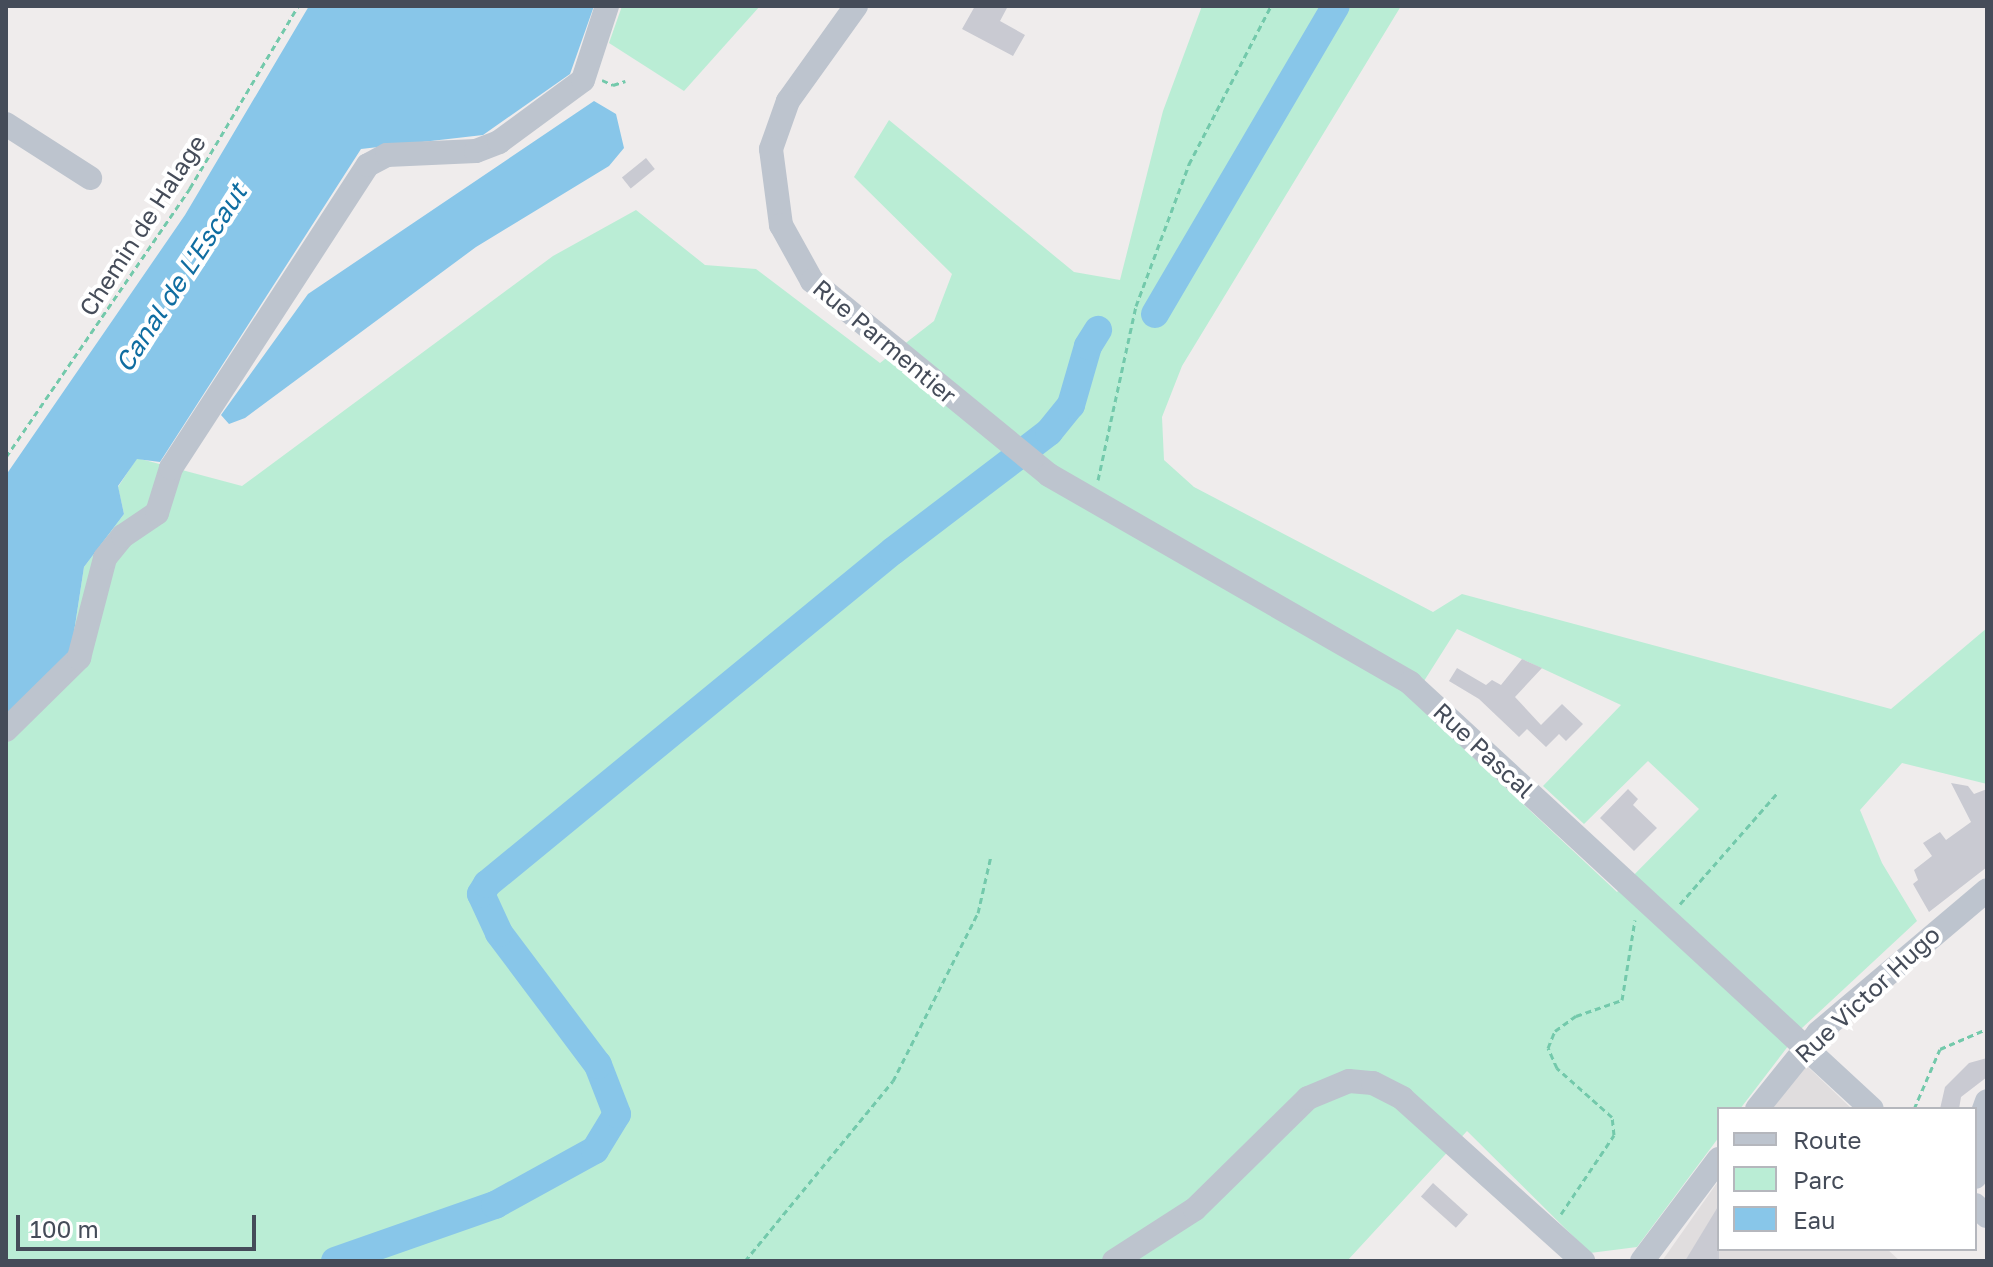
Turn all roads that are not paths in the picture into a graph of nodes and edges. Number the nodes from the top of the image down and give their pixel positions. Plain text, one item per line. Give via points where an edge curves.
1 (607, 6) edge
2 (856, 6) edge
3 (6, 124) edge
4 (90, 178) dead end
5 (1039, 468) joint
6 (6, 730) edge
7 (1987, 890) edge
8 (1804, 1047) junction
9 (1987, 1101) edge
10 (1759, 1107) edge
11 (1870, 1107) edge
12 (1717, 1162) edge
13 (1977, 1174) edge
14 (1114, 1261) edge
15 (1583, 1261) edge
16 (1642, 1261) edge

1 - 6 street via 588,73 570,93 492,146 387,155 368,165 165,477 157,513 123,536 105,558 79,658
2 - 5 street, Rue Parmentier via 776,124 769,159 781,225 802,268 829,298
3 - 4 street
5 - 8 street, Rue Pascal via 1410,683
7 - 8 street, Rue Victor Hugo
8 - 10 street, Rue Victor Hugo
8 - 11 street, Rue Pascal
9 - 13 street via 1979,1123 1986,1158
12 - 16 street
14 - 15 street via 1195,1209 1308,1098 1349,1081 1373,1083 1402,1098

